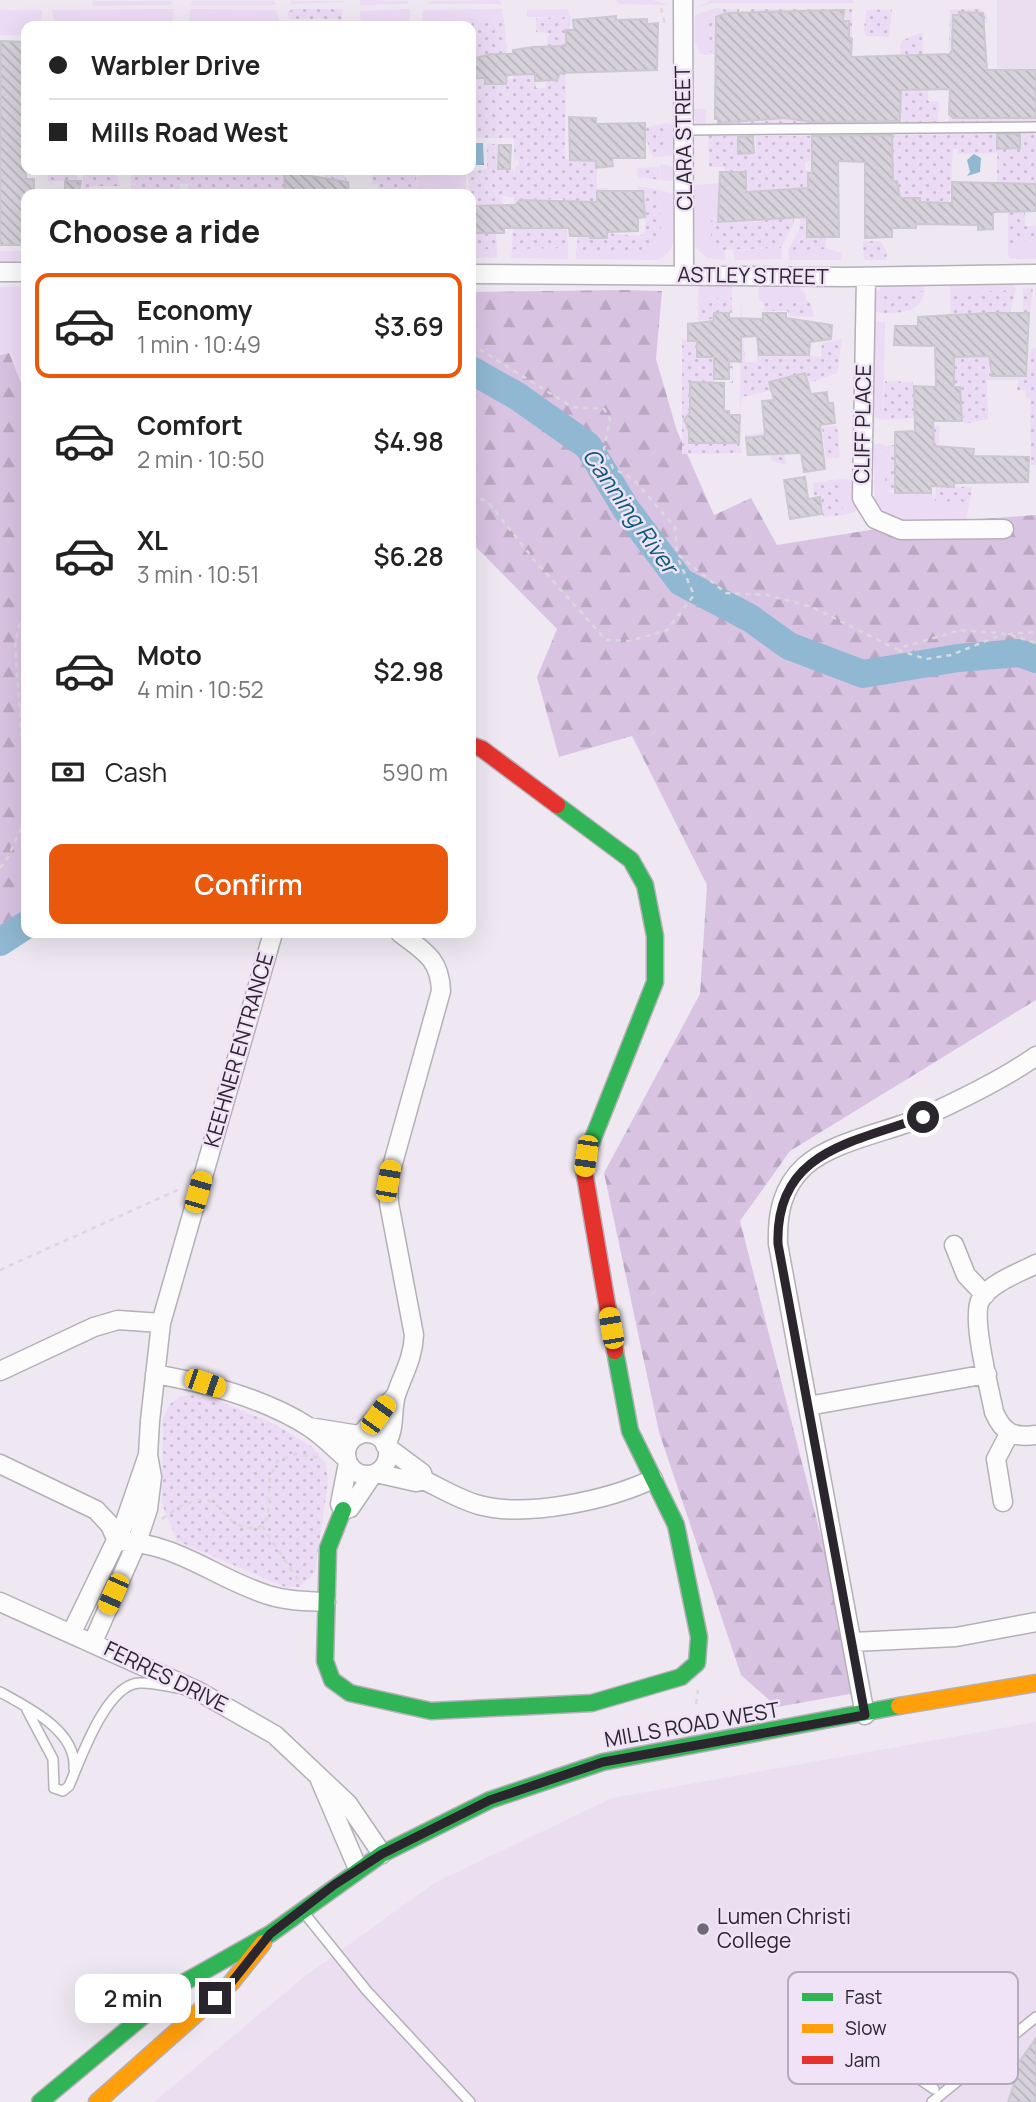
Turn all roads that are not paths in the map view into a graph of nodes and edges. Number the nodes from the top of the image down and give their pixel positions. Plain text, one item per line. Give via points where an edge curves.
1 (682, 0) edge
2 (1036, 127) edge
3 (683, 130) junction
4 (0, 272) edge
5 (21, 272) edge
6 (476, 274) edge
7 (1036, 274) edge
8 (684, 275) junction
9 (866, 277) junction
10 (1004, 529) dead end
11 (476, 747) edge
12 (273, 938) edge
13 (407, 938) edge
14 (1036, 1056) edge
15 (954, 1245) dead end
16 (1036, 1264) edge
17 (985, 1295) junction
18 (161, 1323) junction
19 (0, 1371) edge
20 (155, 1374) junction
21 (987, 1374) junction
22 (396, 1395) junction
23 (808, 1406) junction
24 (309, 1427) junction
25 (1009, 1434) junction
26 (360, 1435) junction
27 (1036, 1435) edge
28 (386, 1446) junction
29 (148, 1455) junction
30 (347, 1461) junction
31 (0, 1464) edge
32 (375, 1473) junction
33 (653, 1479) junction
34 (424, 1480) junction
35 (1003, 1502) dead end
36 (343, 1510) junction
37 (117, 1541) junction
38 (137, 1542) junction
39 (0, 1602) edge
40 (326, 1602) junction
41 (1036, 1622) edge
42 (72, 1632) junction
43 (93, 1642) junction
44 (853, 1642) junction
45 (1036, 1683) edge
46 (198, 1691) junction
47 (0, 1692) edge
48 (27, 1710) junction
49 (865, 1715) junction
50 (318, 1773) junction
51 (74, 1776) junction
52 (382, 1854) junction
53 (358, 1869) junction
54 (301, 1909) junction
55 (270, 1934) junction
56 (1036, 2017) edge
57 (1018, 2032) edge
58 (927, 2084) edge
59 (933, 2084) edge
60 (947, 2084) edge
61 (937, 2091) junction
62 (40, 2102) edge
63 (97, 2102) edge
64 (470, 2102) edge
65 (932, 2102) edge

1 - 3 street, CLARA STREET
2 - 3 lane
3 - 8 street, CLARA STREET
4 - 5 street
6 - 8 street, ASTLEY STREET
7 - 9 street, ASTLEY STREET
8 - 9 street, ASTLEY STREET
9 - 10 street, CLIFF PLACE via 862,498 875,519 901,530
11 - 33 street via 631,860 643,879 658,956 655,982 583,1173 630,1431
12 - 18 street, KEEHNER ENTRANCE
13 - 22 street via 429,955 440,972 441,991 388,1181 414,1335 409,1368
14 - 23 street via 923,1117 833,1150 806,1166 786,1191 777,1217 778,1244
15 - 17 street via 966,1275
16 - 17 street
17 - 21 street via 977,1316
18 - 19 street via 118,1320 94,1326
18 - 20 street, KEEHNER ENTRANCE
20 - 24 street via 235,1393
20 - 29 street, KEEHNER ENTRANCE
21 - 23 street
21 - 25 street via 994,1412
22 - 26 street
22 - 28 street
23 - 44 street
24 - 26 street
24 - 30 street
25 - 27 street
25 - 35 street via 996,1459
26 - 28 street via 378,1436
26 - 30 street via 348,1445
28 - 32 street via 385,1464
28 - 34 street via 422,1473
29 - 37 street, KEEHNER ENTRANCE
29 - 38 street, KEEHNER ENTRANCE via 151,1491
30 - 32 street via 358,1473
30 - 36 street
31 - 37 street via 96,1510
32 - 34 street
32 - 36 street via 350,1508
33 - 34 street via 583,1503 507,1509 480,1506
33 - 40 street via 676,1524 699,1637 696,1662 681,1677 592,1703 431,1711 350,1693 336,1685 325,1661
36 - 40 street via 328,1548
37 - 38 street
37 - 42 street, KEEHNER ENTRANCE
38 - 40 street via 163,1546 265,1594
38 - 43 street, KEEHNER ENTRANCE
39 - 42 street, FERRES DRIVE
41 - 44 street via 956,1637
42 - 43 street, FERRES DRIVE
43 - 46 street, FERRES DRIVE
44 - 49 street
45 - 49 street, MILLS ROAD WEST
46 - 50 street, FERRES DRIVE via 275,1735
46 - 51 lane via 139,1683 120,1688
47 - 48 lane
48 - 51 lane via 55,1727 72,1748
48 - 51 lane via 53,1759 54,1788 63,1791
49 - 52 street, MILLS ROAD WEST via 603,1762 490,1800
50 - 52 street, FERRES DRIVE via 348,1804
50 - 53 street, FERRES DRIVE
52 - 53 street, MILLS ROAD WEST
53 - 54 street, MILLS ROAD WEST
54 - 55 street, MILLS ROAD WEST
54 - 64 lane via 367,1991
55 - 62 street, MILLS ROAD WEST via 183,1983
55 - 63 street, MILLS ROAD WEST via 231,1983
56 - 57 lane
58 - 61 lane
59 - 61 lane
60 - 61 lane
61 - 65 lane

